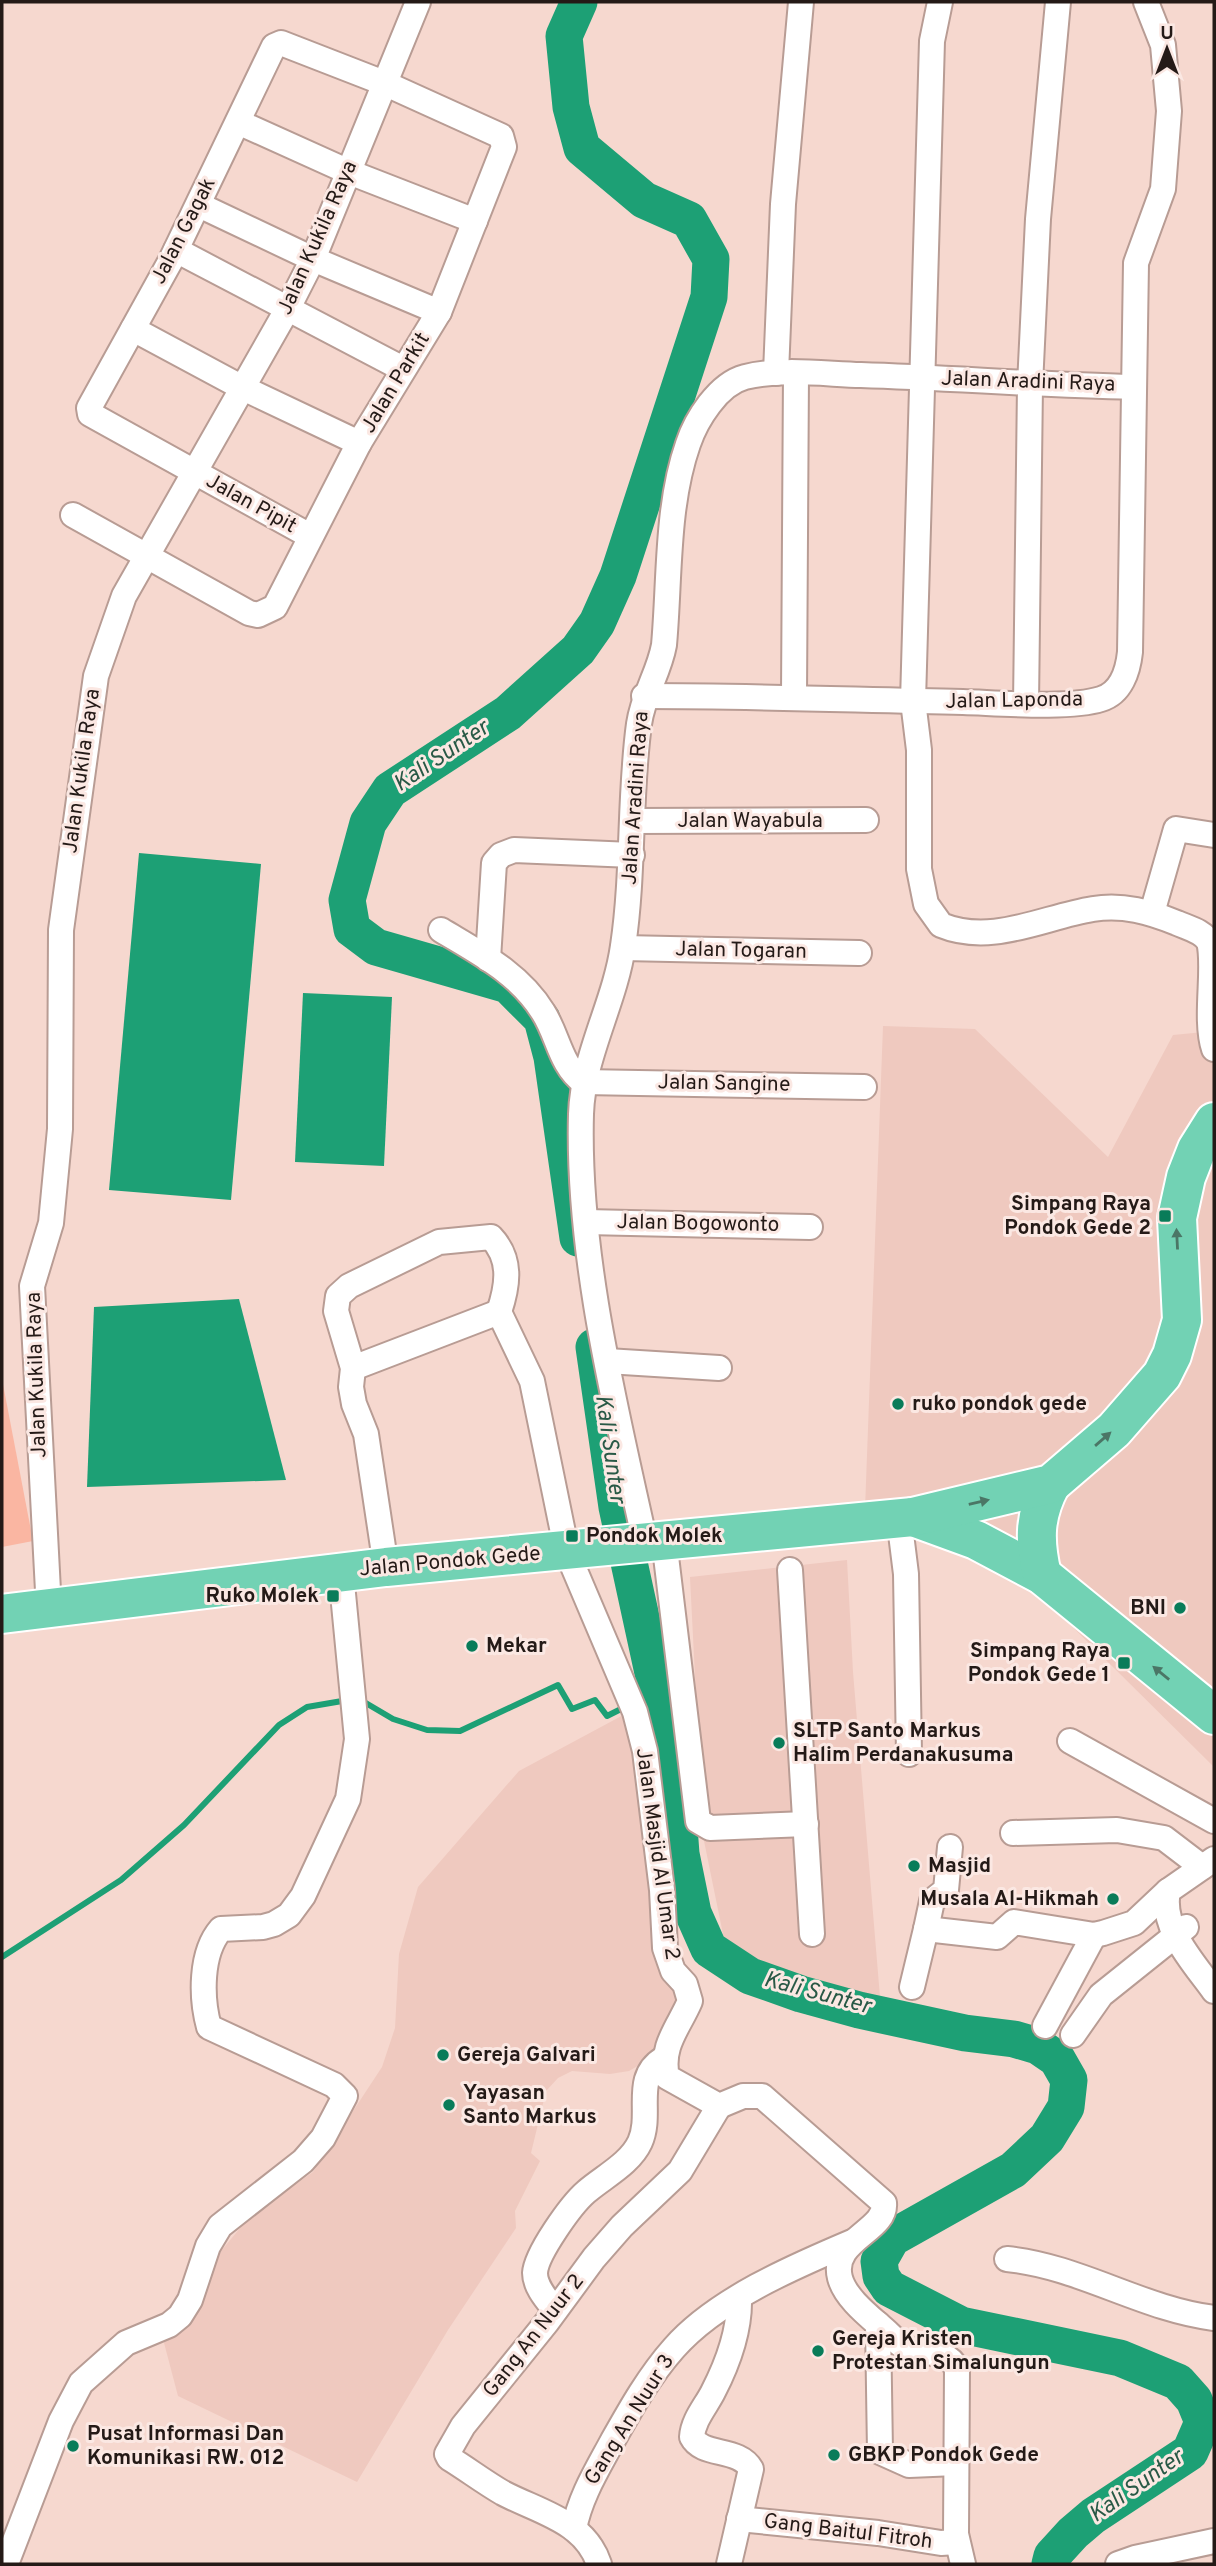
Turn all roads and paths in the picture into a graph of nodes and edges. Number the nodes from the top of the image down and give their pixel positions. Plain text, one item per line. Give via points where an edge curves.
1 (418, 2) edge
2 (802, 2) edge
3 (940, 2) edge
4 (1058, 2) edge
5 (1146, 2) edge
6 (384, 83) junction
7 (238, 122) junction
8 (349, 172) junction
9 (199, 205) junction
10 (475, 221) junction
11 (176, 250) junction
12 (313, 258) junction
13 (288, 308) junction
14 (439, 312) junction
15 (133, 330) junction
16 (403, 369) junction
17 (786, 373) junction
18 (923, 377) junction
19 (1030, 385) junction
20 (241, 387) junction
21 (1132, 387) junction
22 (359, 443) junction
23 (192, 472) junction
24 (73, 515) dead end
25 (310, 536) junction
26 (146, 555) junction
27 (644, 696) junction
28 (794, 696) junction
29 (913, 701) junction
30 (1026, 704) junction
31 (866, 820) dead end
32 (634, 821) junction
33 (1214, 835) edge
34 (632, 855) junction
35 (1152, 913) junction
36 (442, 930) dead end
37 (623, 948) junction
38 (859, 953) dead end
39 (488, 959) junction
40 (1214, 1049) edge
41 (583, 1082) junction
42 (864, 1087) dead end
43 (1214, 1122) edge
44 (586, 1222) junction
45 (810, 1227) dead end
46 (499, 1312) junction
47 (607, 1361) junction
48 (353, 1368) junction
49 (719, 1368) dead end
50 (1051, 1484) junction
51 (906, 1518) junction
52 (621, 1545) junction
53 (386, 1567) junction
54 (790, 1570) dead end
55 (341, 1573) junction
56 (1042, 1575) junction
57 (49, 1610) junction
58 (2, 1614) edge
59 (1214, 1716) edge
60 (1070, 1741) dead end
61 (909, 1754) dead end
62 (1214, 1821) edge
63 (806, 1824) junction
64 (1013, 1833) dead end
65 (950, 1847) dead end
66 (1208, 1863) edge
67 (1173, 1914) junction
68 (926, 1929) junction
69 (812, 1934) dead end
70 (1094, 1935) junction
71 (1214, 1963) edge
72 (912, 1987) dead end
73 (1214, 1991) edge
74 (1045, 2026) dead end
75 (1073, 2035) dead end
76 (663, 2059) junction
77 (719, 2106) junction
78 (852, 2242) junction
79 (1007, 2259) dead end
80 (740, 2298) junction
81 (555, 2310) junction
82 (1214, 2318) edge
83 (878, 2323) junction
84 (956, 2463) junction
85 (739, 2519) junction
86 (574, 2529) junction
87 (1214, 2541) edge
88 (959, 2553) edge
89 (6, 2564) edge
90 (599, 2564) edge
91 (729, 2564) edge
92 (1118, 2564) edge

1 - 6 street, Jalan Kukila Raya
2 - 17 street via 783,204
3 - 18 street via 932,41
4 - 19 street via 1038,219
5 - 21 street, Jalan Laponda via 1163,46 1168,153 1163,189 1136,263
6 - 7 street, Jalan Gagak via 281,43 274,46
6 - 8 street, Jalan Kukila Raya
6 - 10 street, Jalan Parkit via 501,136 504,147
7 - 8 street
7 - 9 street, Jalan Gagak
8 - 10 street
8 - 12 street, Jalan Kukila Raya
9 - 11 street, Jalan Gagak
9 - 12 street
10 - 14 street, Jalan Parkit
11 - 13 street
11 - 15 street, Jalan Gagak
12 - 13 street, Jalan Kukila Raya
12 - 14 street
13 - 16 street
13 - 20 street, Jalan Kukila Raya
14 - 16 street, Jalan Parkit
15 - 20 street
15 - 23 street, Jalan Gagak via 91,401 90,414
16 - 22 street, Jalan Parkit
17 - 18 street, Jalan Aradini Raya
17 - 27 street, Jalan Aradini Raya via 744,377 730,384 714,399 688,444 673,513 664,645 660,666
17 - 28 street
18 - 19 street, Jalan Aradini Raya
18 - 29 street
19 - 21 street, Jalan Aradini Raya
19 - 30 street
20 - 22 street
20 - 23 street, Jalan Kukila Raya
21 - 30 street, Jalan Laponda via 1129,666 1114,692 1101,699
22 - 25 street, Jalan Parkit
23 - 25 street, Jalan Pipit
23 - 26 street, Jalan Kukila Raya
24 - 26 street
25 - 26 street, Jalan Parkit via 275,607 258,615
26 - 57 street, Jalan Kukila Raya via 124,596 96,676 61,930 60,1129 51,1223 32,1286
27 - 28 street, Jalan Laponda
27 - 32 street, Jalan Aradini Raya
28 - 29 street, Jalan Laponda
29 - 30 street, Jalan Laponda
29 - 35 street via 919,750 919,869 926,904 941,925 984,934 1094,909
31 - 32 street, Jalan Wayabula
32 - 34 street, Jalan Aradini Raya
33 - 35 street via 1176,829
34 - 37 street, Jalan Aradini Raya
34 - 39 street via 514,850 500,855 494,863
35 - 40 street via 1209,941
36 - 39 street
37 - 38 street, Jalan Togaran
37 - 41 street, Jalan Aradini Raya
39 - 41 street via 514,976 543,1011 571,1073
41 - 42 street, Jalan Sangine
41 - 44 street, Jalan Aradini Raya
50 -> 43 main road via 1114,1430 1161,1375 1172,1355 1182,1320 1177,1218 1189,1168
44 - 45 street, Jalan Bogowonto
44 - 47 street, Jalan Aradini Raya
46 - 48 street
46 - 48 street via 508,1275 502,1248 491,1237 439,1242 349,1286 338,1296 336,1311
46 - 52 street
47 - 49 street
47 - 52 street, Jalan Aradini Raya
48 - 53 street via 351,1387 366,1434
51 -> 50 main road
50 - 56 main road via 1035,1527
51 - 52 main road, Jalan Pondok Gede
51 - 56 main road, Jalan Pondok Gede via 976,1540
51 - 61 street
52 - 53 main road, Jalan Pondok Gede
52 - 63 street via 698,1821 710,1828
52 - 76 street, Jalan Masjid Al Umar 2 via 622,1679 645,1751 666,1948 691,2001
53 - 55 main road, Jalan Pondok Gede
54 - 63 street
55 - 57 main road, Jalan Pondok Gede
55 - 89 street via 357,1739 348,1799 303,1896 289,1914 274,1924 222,1929 216,1936 204,1984 209,2027 324,2079 345,2096 323,2138 303,2161 220,2226 180,2316 126,2343 80,2383
59 -> 56 main road, Jalan Pondok Gede
57 - 58 main road, Jalan Pondok Gede
60 - 62 street
63 - 69 street
64 - 66 street via 1117,1830 1164,1838
65 - 68 street via 948,1884 932,1901
66 - 67 street
67 - 70 street
67 - 71 street
67 - 73 street
67 - 75 street via 1101,1995
68 - 70 street via 997,1937 1014,1922
68 - 72 street
70 - 74 street
76 - 77 street via 667,2077
76 - 81 street via 646,2075 640,2144 607,2179 577,2200 541,2254 536,2282
77 - 78 street via 743,2096 762,2096 884,2203 871,2227
77 - 81 street, Gang An Nuur 2 via 680,2171 622,2226
78 - 80 street, Gang An Nuur 3
78 - 83 street via 841,2260 840,2278
79 - 82 street via 1039,2262 1170,2310
80 - 85 street via 740,2322 692,2437 750,2466
80 - 86 street, Gang An Nuur 3 via 674,2347 645,2387 578,2507
81 - 86 street, Gang An Nuur 2 via 463,2426 447,2455 502,2492 564,2519
83 - 84 street via 903,2347 944,2354 953,2361 957,2369
83 - 84 street via 880,2452 909,2465
84 - 88 street
85 - 88 street, Gang Baitul Fitroh via 878,2533 941,2543
85 - 91 street
86 - 90 street
87 - 92 street

